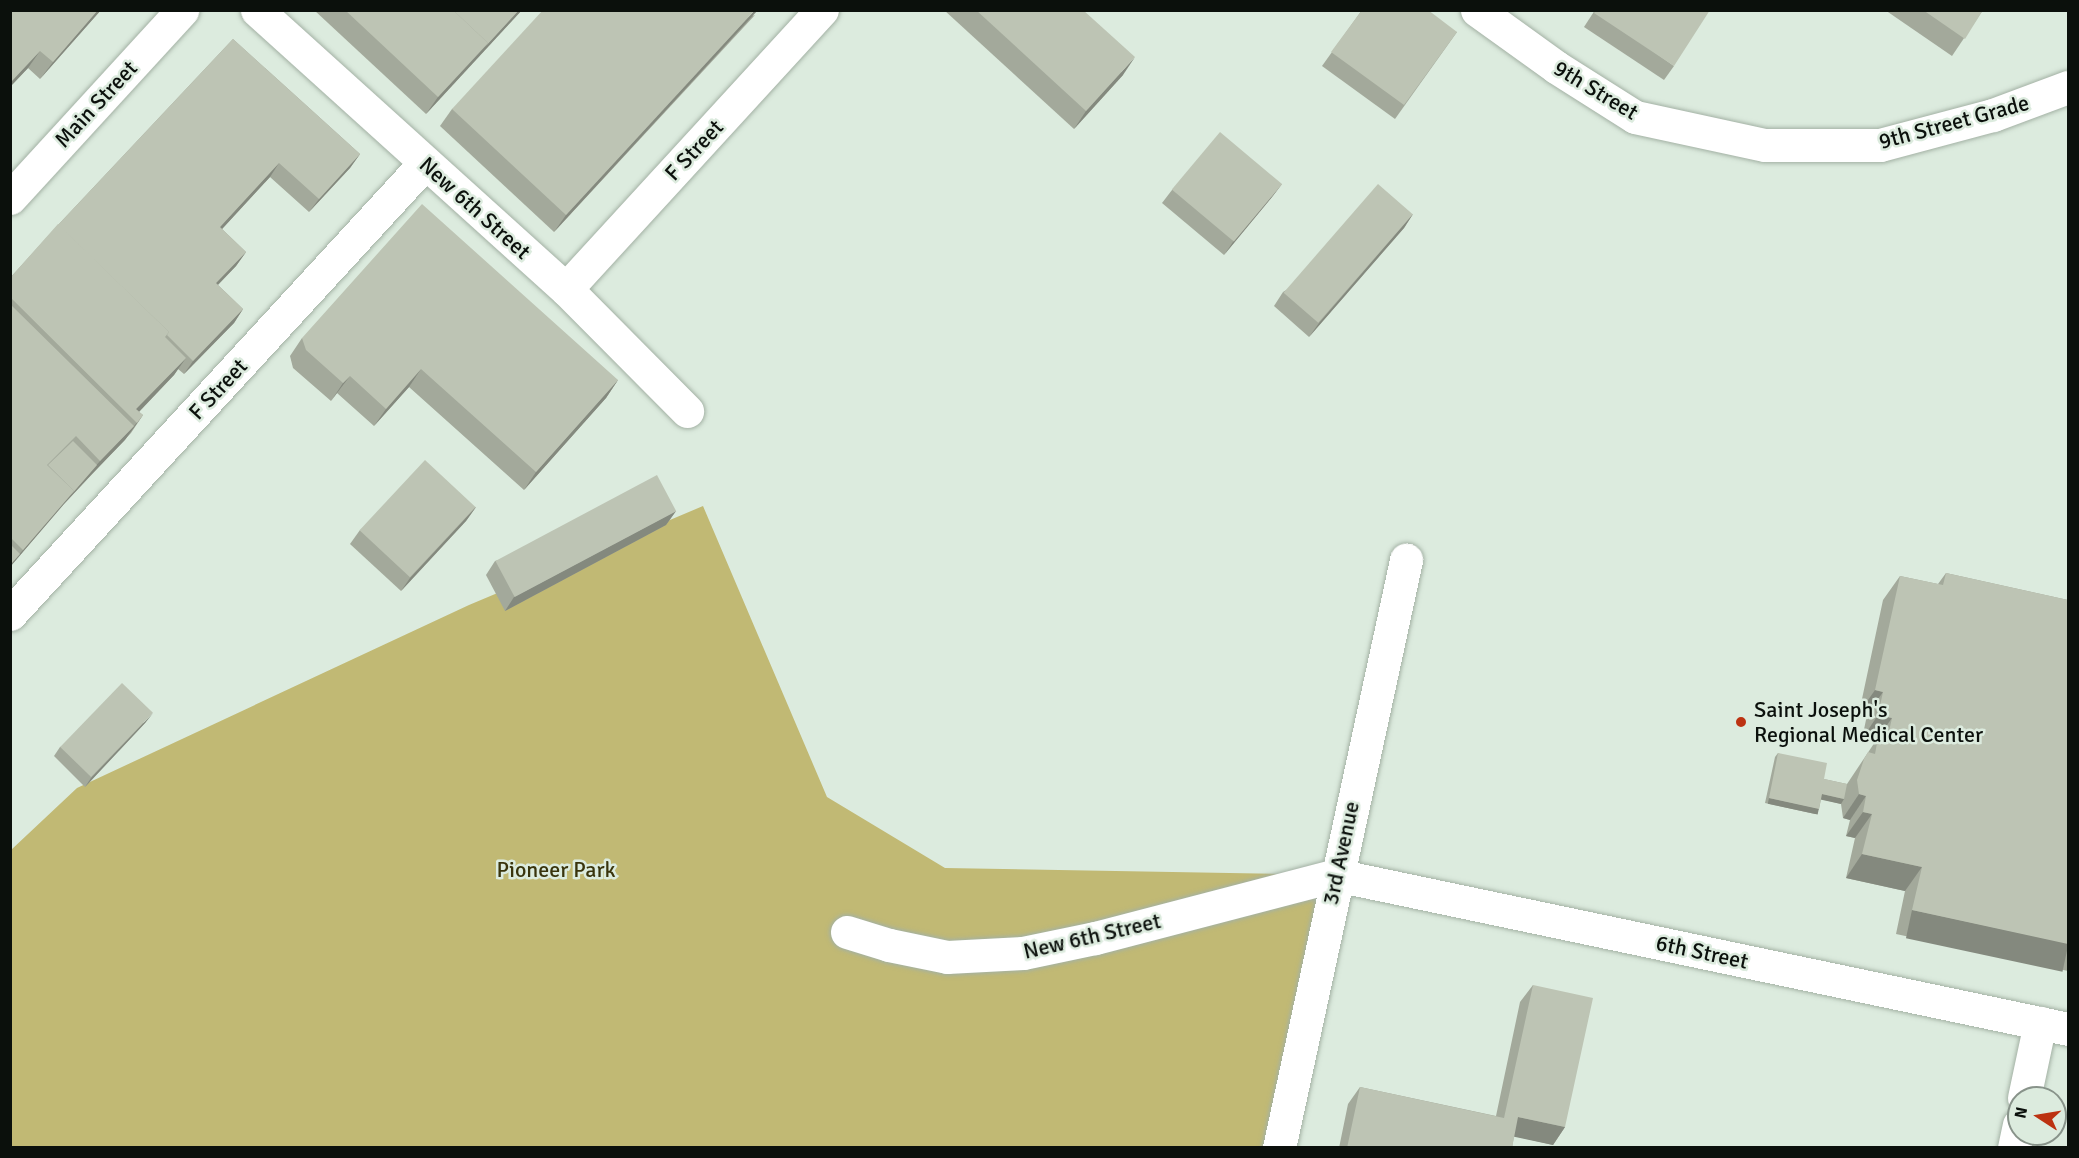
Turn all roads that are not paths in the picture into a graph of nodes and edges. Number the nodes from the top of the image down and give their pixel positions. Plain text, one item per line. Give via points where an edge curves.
1 (182, 10) edge
2 (257, 10) edge
3 (822, 10) edge
4 (1477, 10) edge
5 (2068, 87) edge
6 (1765, 145) joint
7 (424, 164) junction
8 (10, 198) edge
9 (566, 289) junction
10 (687, 411) dead end
11 (1406, 560) dead end
12 (10, 614) edge
13 (1336, 875) junction
14 (847, 932) dead end
15 (2054, 1026) edge
16 (2029, 1086) edge
17 (1279, 1148) edge

1 - 8 street, Main Street
2 - 7 street, New 6th Street
3 - 9 street, F Street
4 - 6 street, 9th Street via 1635,117
5 - 6 street, 9th Street Grade via 1993,115 1880,145
7 - 9 street, New 6th Street
7 - 12 street, F Street
9 - 10 street, New 6th Street
11 - 13 street, 3rd Avenue
13 - 14 street, New 6th Street via 1023,953 947,957
13 - 15 street, 6th Street
13 - 17 street, 3rd Avenue
15 - 16 street

